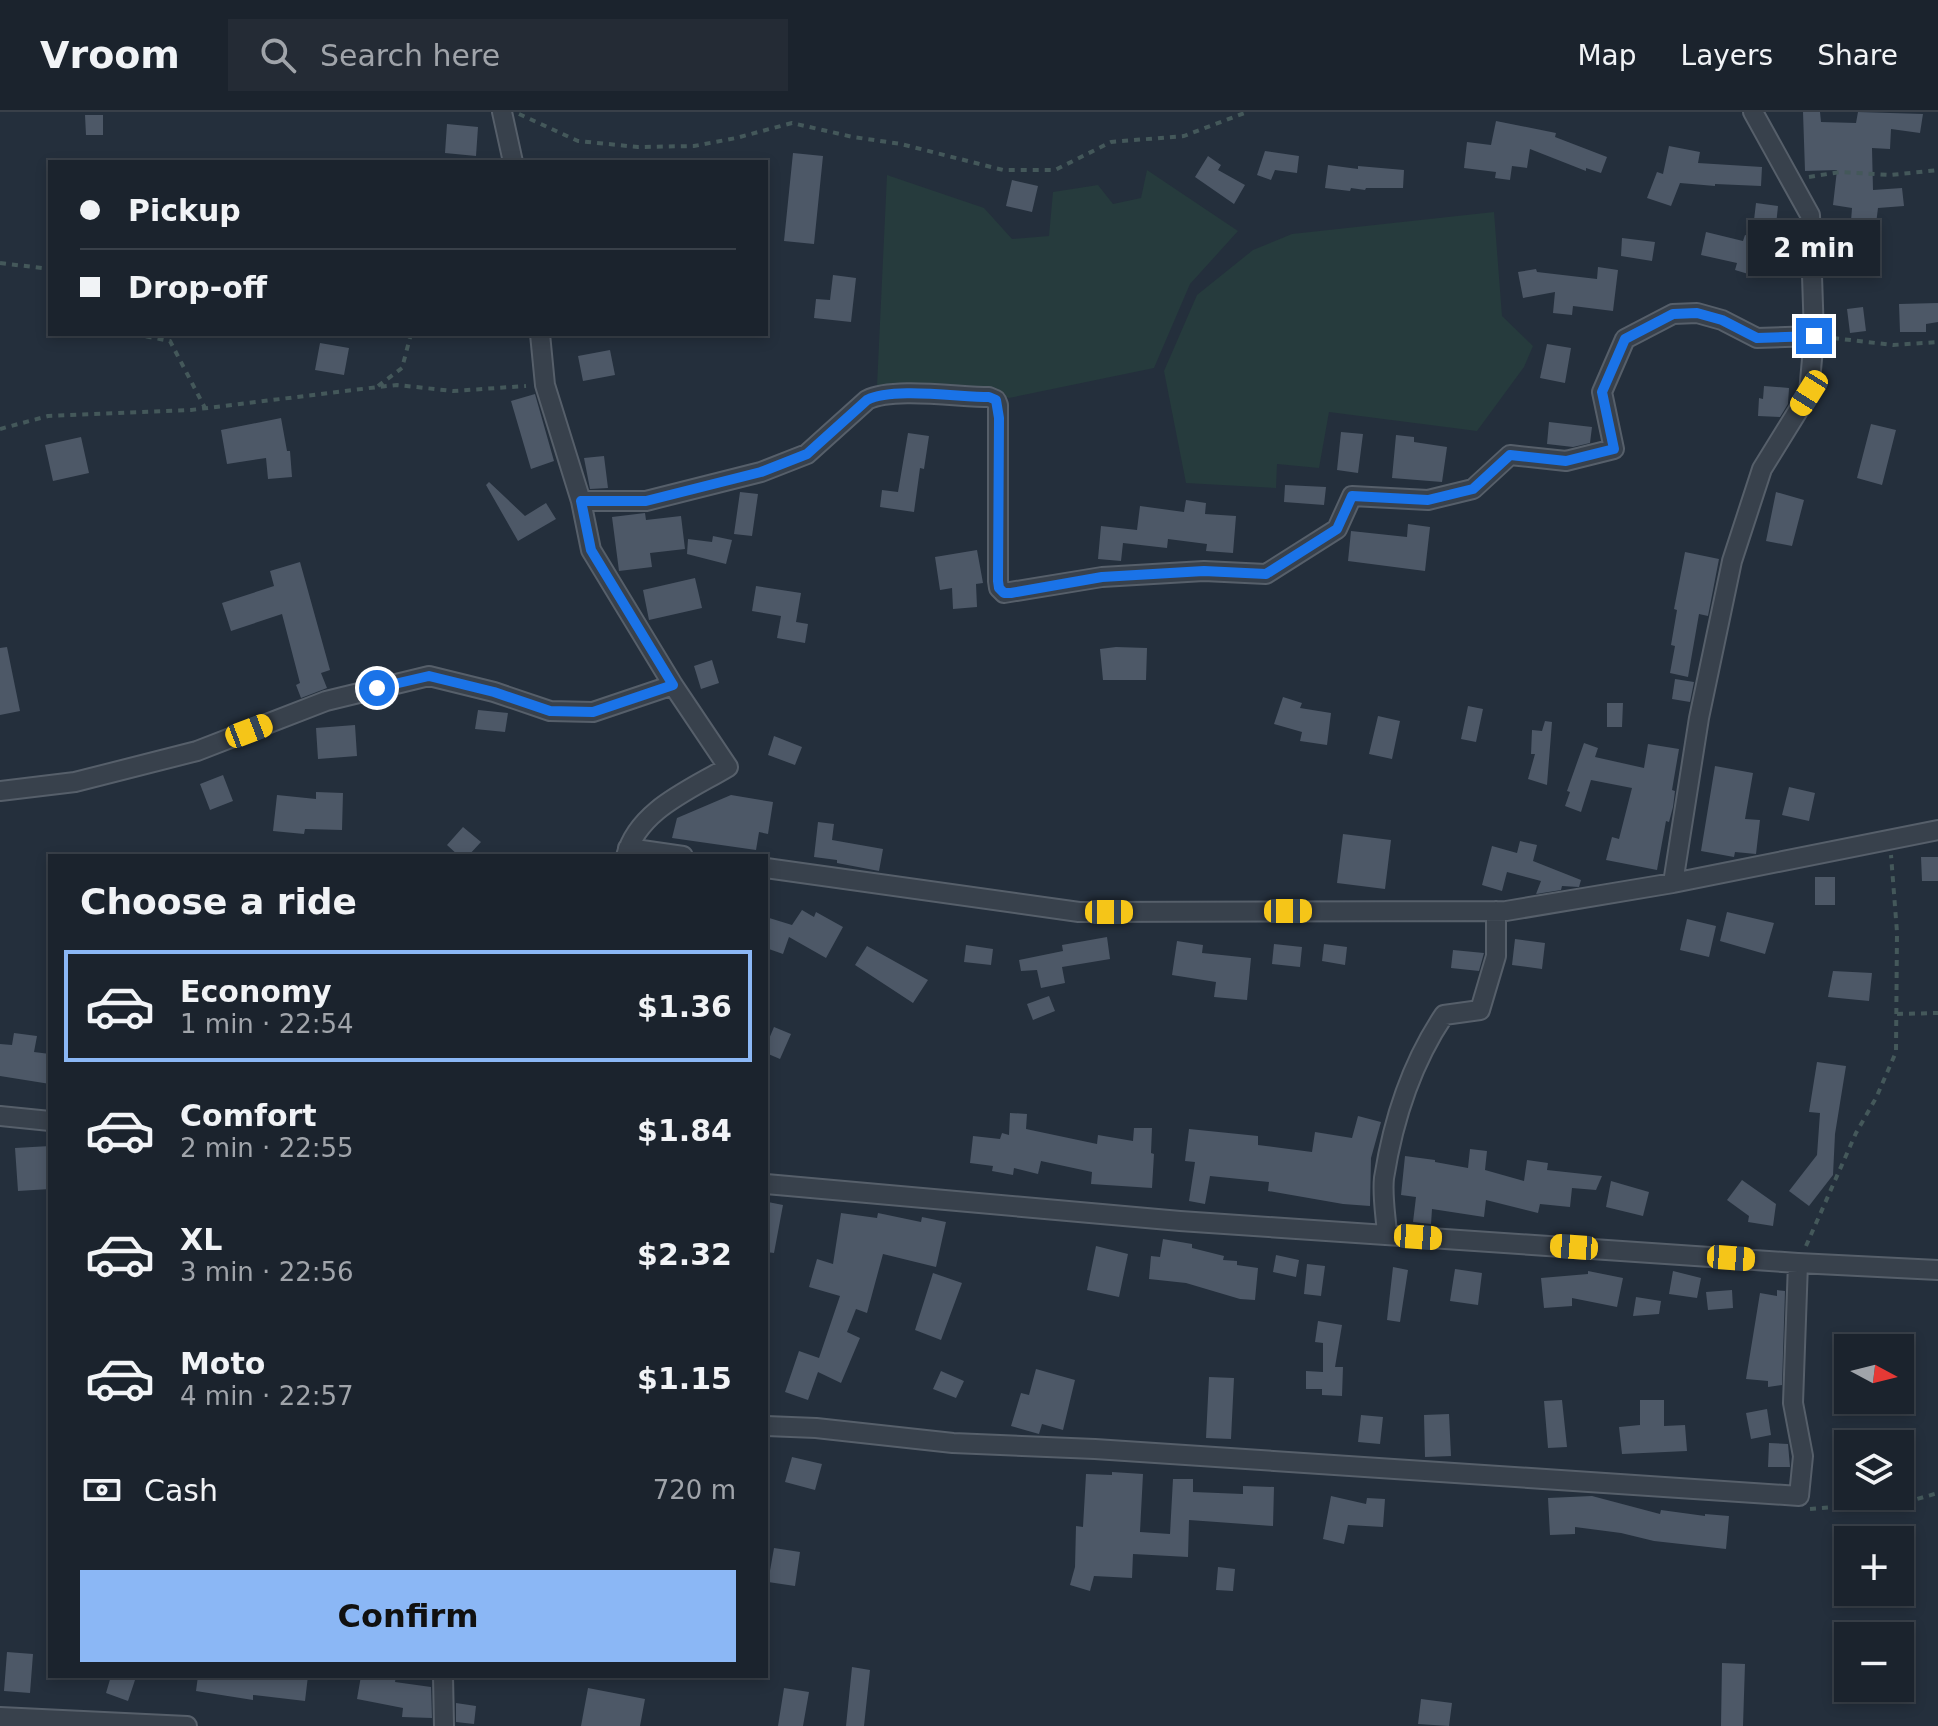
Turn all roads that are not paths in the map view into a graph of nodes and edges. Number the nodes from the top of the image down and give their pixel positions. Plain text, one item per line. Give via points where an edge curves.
1 (502, 112) edge
2 (1753, 112) edge
3 (513, 160) edge
4 (540, 336) edge
5 (1814, 336) junction
6 (581, 501) junction
7 (673, 685) junction
8 (0, 791) edge
9 (1938, 830) edge
10 (627, 852) edge
11 (655, 854) edge
12 (768, 868) edge
13 (1673, 883) junction
14 (1496, 911) junction
15 (0, 1116) edge
16 (48, 1121) edge
17 (768, 1184) edge
18 (1387, 1235) junction
19 (1798, 1263) junction
20 (1938, 1270) edge
21 (768, 1426) edge
22 (443, 1678) edge
23 (0, 1717) edge
24 (187, 1726) edge
25 (444, 1726) edge

1 - 3 street
2 - 5 street via 1810,215
4 - 6 street via 545,385
5 - 6 street via 1757,338 1722,320 1673,314 1625,339 1602,392 1614,449 1566,461 1510,455 1473,489 1428,500 1352,496 1337,529 1266,574 1204,571 1102,577 1004,593 998,581 998,405 989,397 876,396 807,454 761,472 646,501
5 - 13 street via 1809,393 1762,469 1732,561 1699,718
6 - 7 street via 591,550
7 - 8 street via 593,712 550,711 429,676 326,701 197,751 75,782
7 - 10 street via 728,767 653,812
9 - 13 street
10 - 11 street
12 - 14 street via 1079,912
13 - 14 street
14 - 18 street via 1496,956 1480,1010 1444,1015 1401,1103 1384,1181
15 - 16 street
17 - 18 street
18 - 19 street
19 - 20 street
19 - 21 street via 1793,1403 1803,1456 1799,1496 953,1443
22 - 25 street
23 - 24 street

